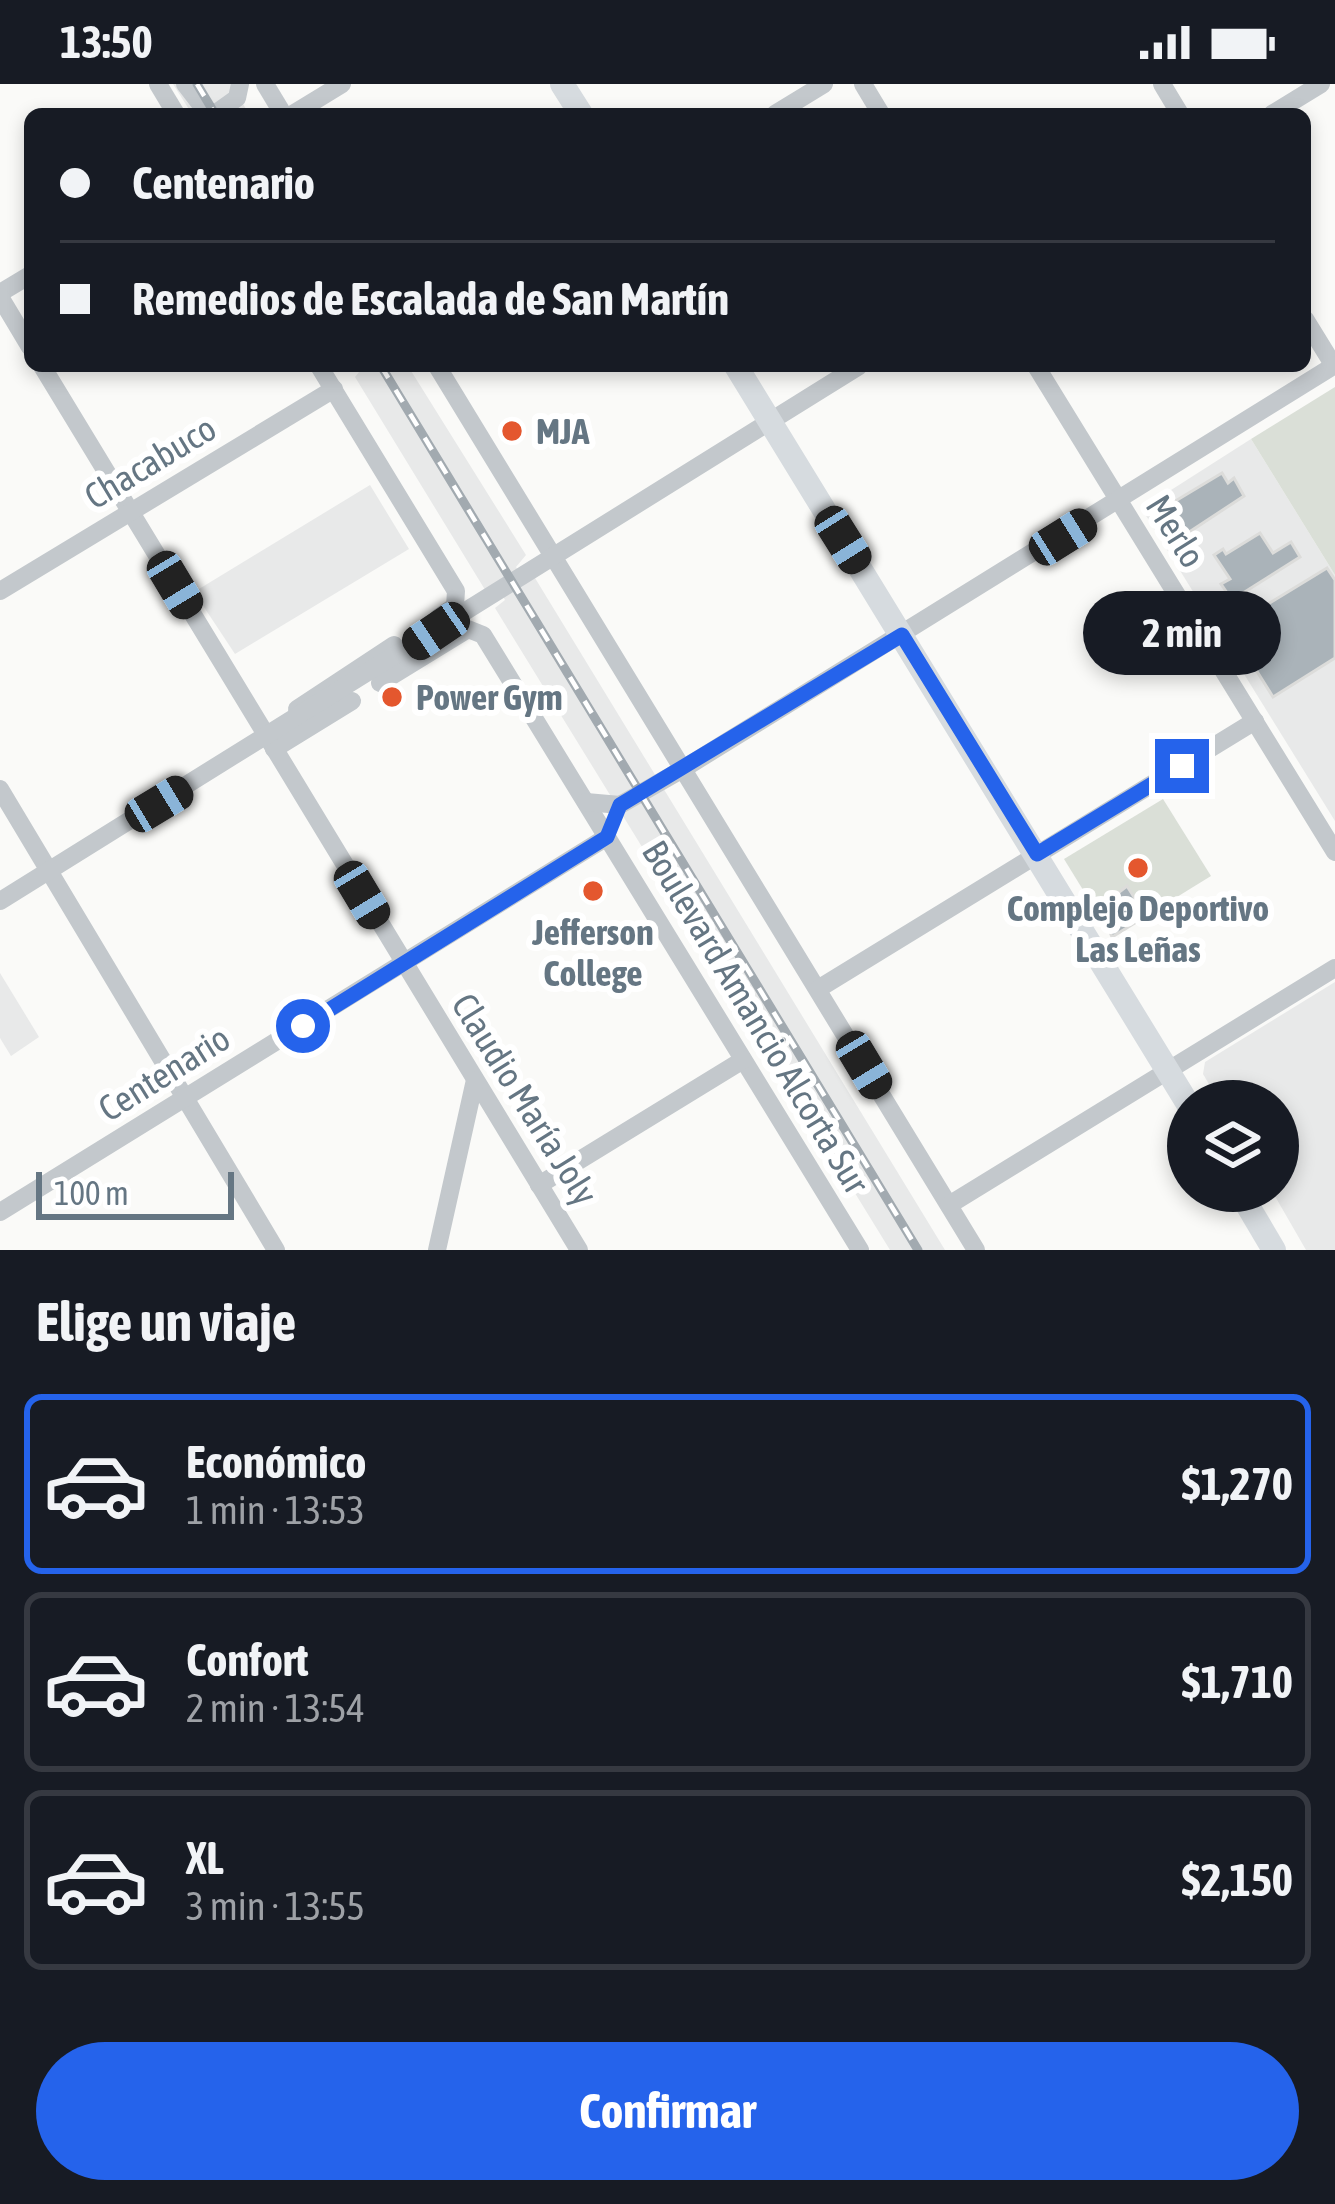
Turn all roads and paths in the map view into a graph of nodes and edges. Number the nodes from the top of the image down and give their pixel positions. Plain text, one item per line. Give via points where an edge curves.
1 (185, 84) edge
2 (240, 84) edge
3 (342, 84) edge
4 (824, 84) edge
5 (1321, 84) edge
6 (203, 108) edge
7 (224, 108) edge
8 (302, 108) edge
9 (785, 108) edge
10 (1282, 108) edge
11 (0, 295) edge
12 (1311, 329) edge
13 (24, 336) edge
14 (1334, 365) edge
15 (46, 372) edge
16 (324, 372) edge
17 (441, 372) edge
18 (740, 372) edge
19 (849, 372) edge
20 (1040, 372) edge
21 (334, 389) junction
22 (770, 421) junction
23 (1119, 500) junction
24 (131, 512) junction
25 (552, 554) junction
26 (0, 591) edge
27 (902, 635) junction
28 (1255, 721) junction
29 (271, 743) junction
30 (683, 769) junction
31 (0, 789) edge
32 (586, 802) junction
33 (620, 805) junction
34 (607, 837) junction
35 (1335, 853) edge
36 (1037, 854) junction
37 (50, 871) junction
38 (0, 901) edge
39 (404, 964) junction
40 (1335, 968) edge
41 (818, 989) junction
42 (743, 1060) junction
43 (1168, 1070) junction
44 (475, 1080) junction
45 (1174, 1080) edge
46 (187, 1098) junction
47 (539, 1185) junction
48 (949, 1205) junction
49 (0, 1212) edge
50 (1251, 1212) edge
51 (276, 1250) edge
52 (437, 1250) edge
53 (579, 1250) edge
54 (860, 1250) edge
55 (976, 1250) edge
56 (1274, 1250) edge

1 - 6 street
2 - 7 street
3 - 8 street
4 - 9 street
5 - 10 street
11 - 13 street
12 - 14 street
14 - 23 street
15 - 24 street, Claudio María Joly
16 - 21 street
17 - 25 street
18 - 22 main road
19 - 22 street
20 - 23 street, Merlo
21 - 24 street, Chacabuco
21 - 29 street via 456,590 449,611 312,695
22 - 25 street
22 - 27 main road
23 - 27 street
23 - 28 street, Merlo
24 - 26 street, Chacabuco
24 - 29 street, Claudio María Joly
25 - 29 street
25 - 30 street
27 - 30 street
27 - 36 main road
28 - 35 street, Merlo
28 - 36 street
29 - 32 street, Boulevard Amancio Alcorta Sur via 462,632 483,634
29 - 37 street
29 - 39 street, Claudio María Joly
30 - 33 street
30 - 41 street
31 - 37 street
32 - 33 street
32 - 34 street, Boulevard Amancio Alcorta Sur
33 - 34 street
34 - 39 street, Centenario
34 - 42 street, Boulevard Amancio Alcorta Sur
36 - 41 street
36 - 43 main road
37 - 38 street
37 - 46 street
39 - 44 street, Claudio María Joly
39 - 46 street, Centenario
40 - 43 street
41 - 48 street
42 - 47 street
42 - 54 street, Boulevard Amancio Alcorta Sur
43 - 45 main road
43 - 48 street
44 - 47 street, Claudio María Joly
44 - 52 street
46 - 49 street, Centenario
46 - 51 street
47 - 53 street, Claudio María Joly
48 - 55 street
50 - 56 main road

